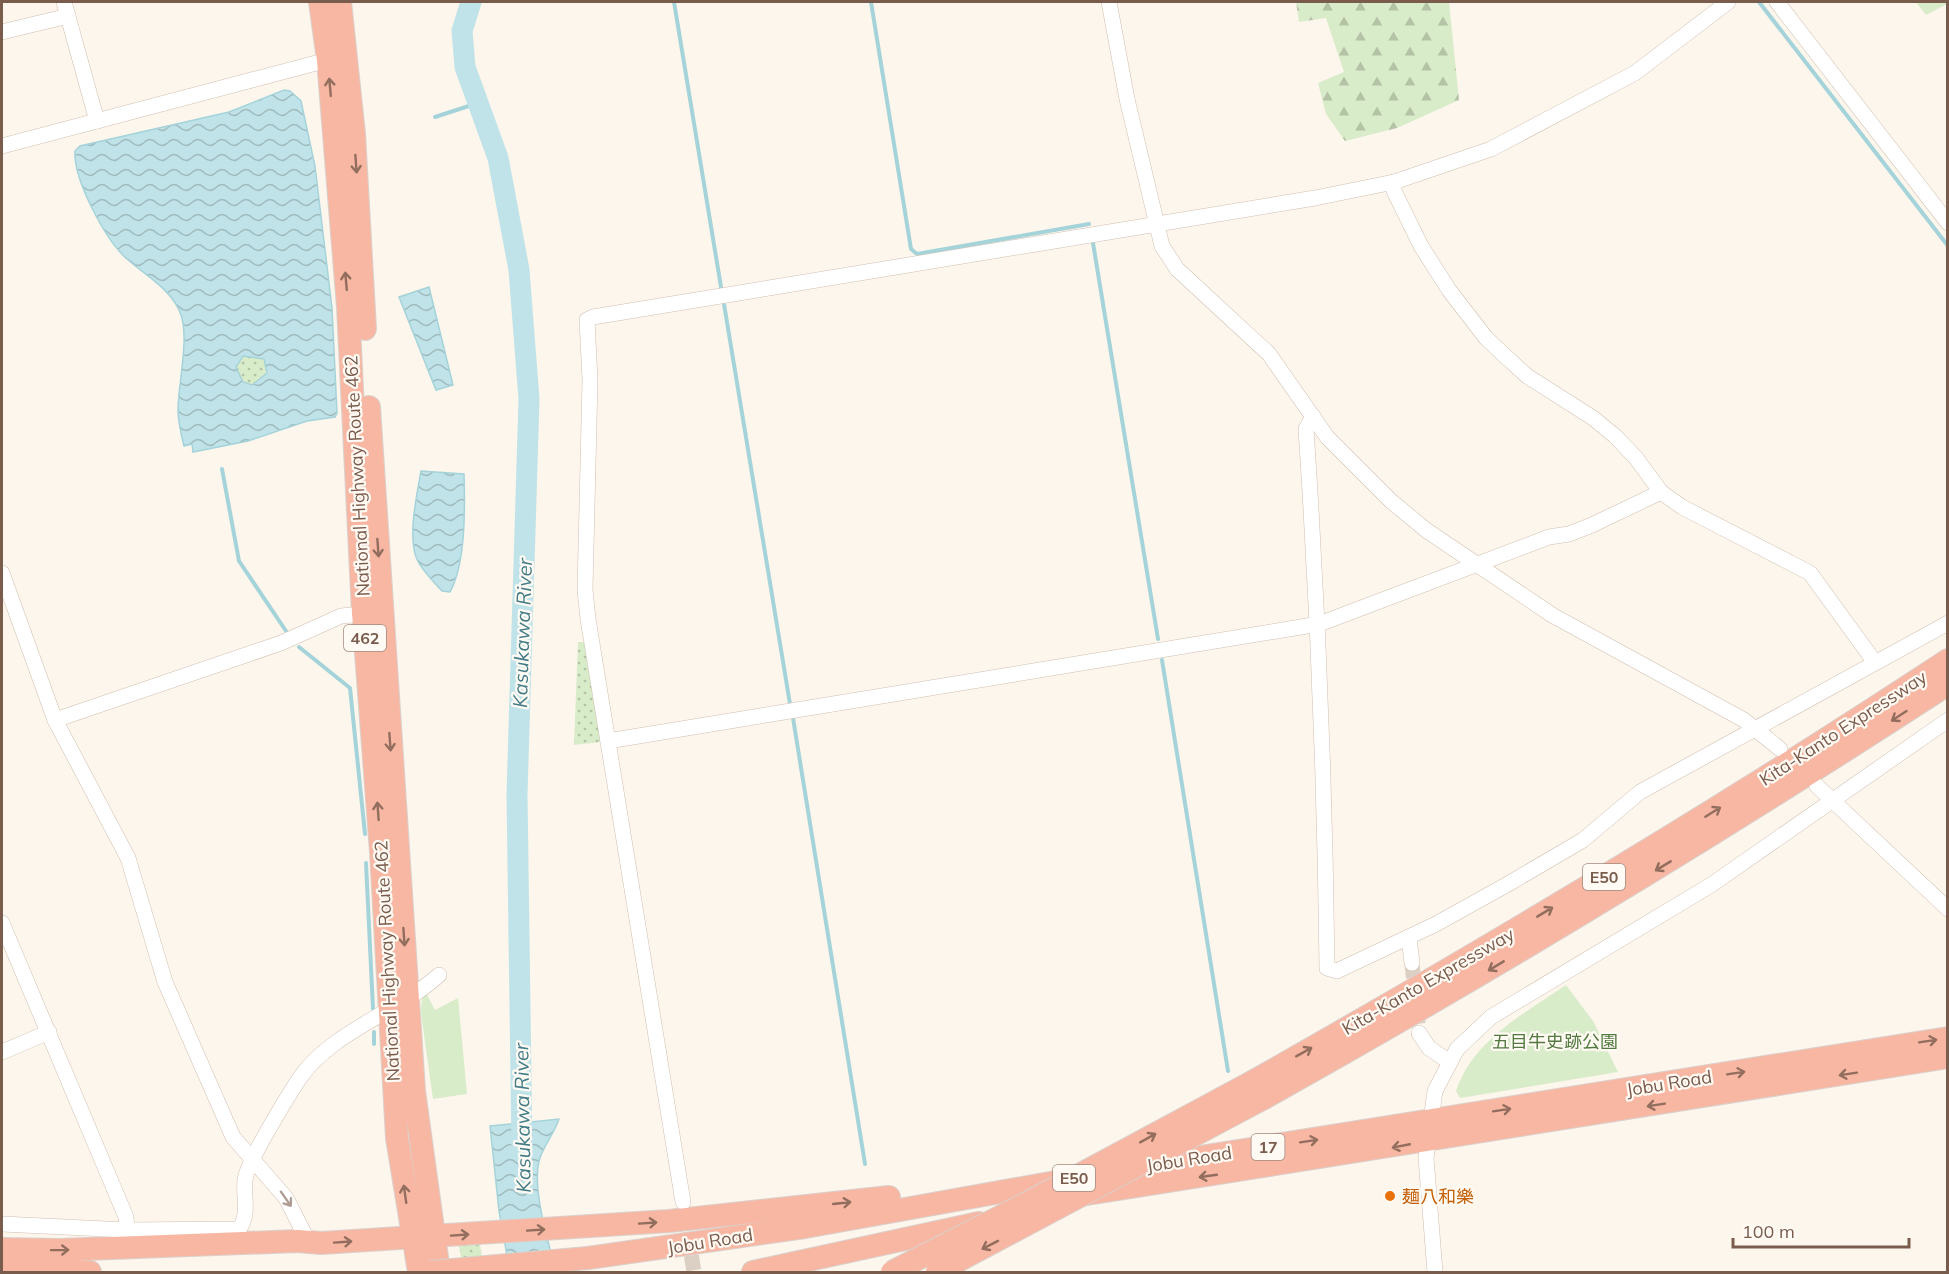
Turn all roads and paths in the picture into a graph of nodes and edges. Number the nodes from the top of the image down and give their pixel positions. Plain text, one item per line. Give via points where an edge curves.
1 (320, 2) edge
2 (340, 2) edge
3 (1109, 2) edge
4 (1728, 2) edge
5 (1777, 2) edge
6 (66, 8) edge
7 (2, 32) edge
8 (337, 58) junction
9 (97, 121) junction
10 (2, 146) edge
11 (1394, 182) junction
12 (1947, 223) edge
13 (1155, 224) junction
14 (1313, 416) junction
15 (1661, 492) junction
16 (1476, 564) junction
17 (2, 573) edge
18 (373, 613) junction
19 (1947, 623) edge
20 (1319, 624) junction
21 (1947, 660) edge
22 (1874, 662) junction
23 (1947, 684) edge
24 (55, 720) junction
25 (1947, 720) edge
26 (1755, 728) junction
27 (608, 741) junction
28 (1780, 749) dead end
29 (1817, 786) dead end
30 (1833, 801) junction
31 (1947, 909) edge
32 (2, 923) edge
33 (1409, 937) junction
34 (1412, 963) tunnel mouth
35 (439, 975) dead end
36 (407, 998) junction
37 (389, 1011) junction
38 (49, 1032) junction
39 (1419, 1033) tunnel mouth
40 (1947, 1038) edge
41 (2, 1052) edge
42 (1947, 1058) edge
43 (1449, 1061) junction
44 (1259, 1089) junction
45 (1430, 1131) junction
46 (253, 1161) junction
47 (1152, 1165) junction
48 (1067, 1198) junction
49 (683, 1202) tunnel mouth
50 (127, 1230) junction
51 (9, 1234) edge
52 (422, 1237) junction
53 (309, 1243) junction
54 (592, 1265) edge
55 (2, 1266) edge
56 (90, 1272) edge
57 (419, 1272) edge
58 (430, 1272) edge
59 (438, 1272) edge
60 (753, 1272) edge
61 (892, 1272) edge
62 (937, 1272) edge
63 (1435, 1272) edge

1 - 8 highway, National Highway Route 462 / 462
2 - 8 highway, National Highway Route 462 / 462
3 - 13 street
4 - 11 street via 1635,73 1565,111 1491,149
5 - 12 street
6 - 7 street
6 - 9 street
8 - 9 street
8 - 18 highway, National Highway Route 462 / 462 via 359,203
9 - 10 street
11 - 13 street
11 - 15 street via 1394,191 1421,246 1486,338 1527,376 1615,436
13 - 14 street via 1168,258 1269,354
13 - 27 street via 588,320 585,590
14 - 16 street via 1327,437 1391,501
14 - 20 street via 1306,429
15 - 16 street via 1569,534 1549,537
15 - 22 street via 1810,573
16 - 20 street
16 - 26 street via 1584,635
17 - 24 street
18 - 24 street via 341,616 281,643
18 -> 36 highway, National Highway Route 462 / 462
37 -> 18 highway, National Highway Route 462 / 462
19 - 22 street
20 - 27 street
20 - 33 street via 1327,968 1337,971
44 -> 21 highway, Kita-Kanto Expressway / E50 via 1403,996 1698,820
22 - 26 street
23 -> 44 highway, Kita-Kanto Expressway / E50 via 1641,879 1410,1016
24 - 46 street via 128,858 165,982 233,1137
25 - 30 street
26 - 28 street
26 - 33 street via 1630,798 1583,840
27 - 49 street
29 - 30 street
30 - 31 street
30 - 43 street via 1711,885 1491,1017
32 - 38 street
33 - 34 street
35 - 36 street
36 - 37 street
36 - 52 highway, National Highway Route 462 / 462
37 - 46 street via 336,1044 306,1070
52 -> 37 highway, National Highway Route 462 / 462 via 397,1138
38 - 41 street
38 - 50 street via 126,1217
39 - 43 street via 1429,1048
45 -> 40 highway, Jobu Road / 17
42 -> 45 highway, Jobu Road / 17
43 - 45 street via 1435,1090
61 -> 44 highway, Kita-Kanto Expressway / E50, bridge
44 -> 62 highway, Kita-Kanto Expressway / E50, bridge
47 -> 45 highway, Jobu Road / 17
45 -> 48 highway, Jobu Road / 17
45 - 63 street via 1426,1158
46 - 50 street via 245,1178 245,1214 239,1229
46 -> 53 street via 286,1198
52 -> 47 highway via 584,1227 877,1199 1054,1172
47 - 54 highway, Jobu Road / 17
48 - 54 highway, Jobu Road / 17 via 781,1246
48 - 60 highway via 1011,1217
50 - 51 street
51 -> 53 highway via 60,1250
53 -> 52 highway
52 - 57 highway, National Highway Route 462 / 462
52 - 59 highway, National Highway Route 462 / 462
54 - 58 highway, Jobu Road / 17, bridge
55 - 56 highway

